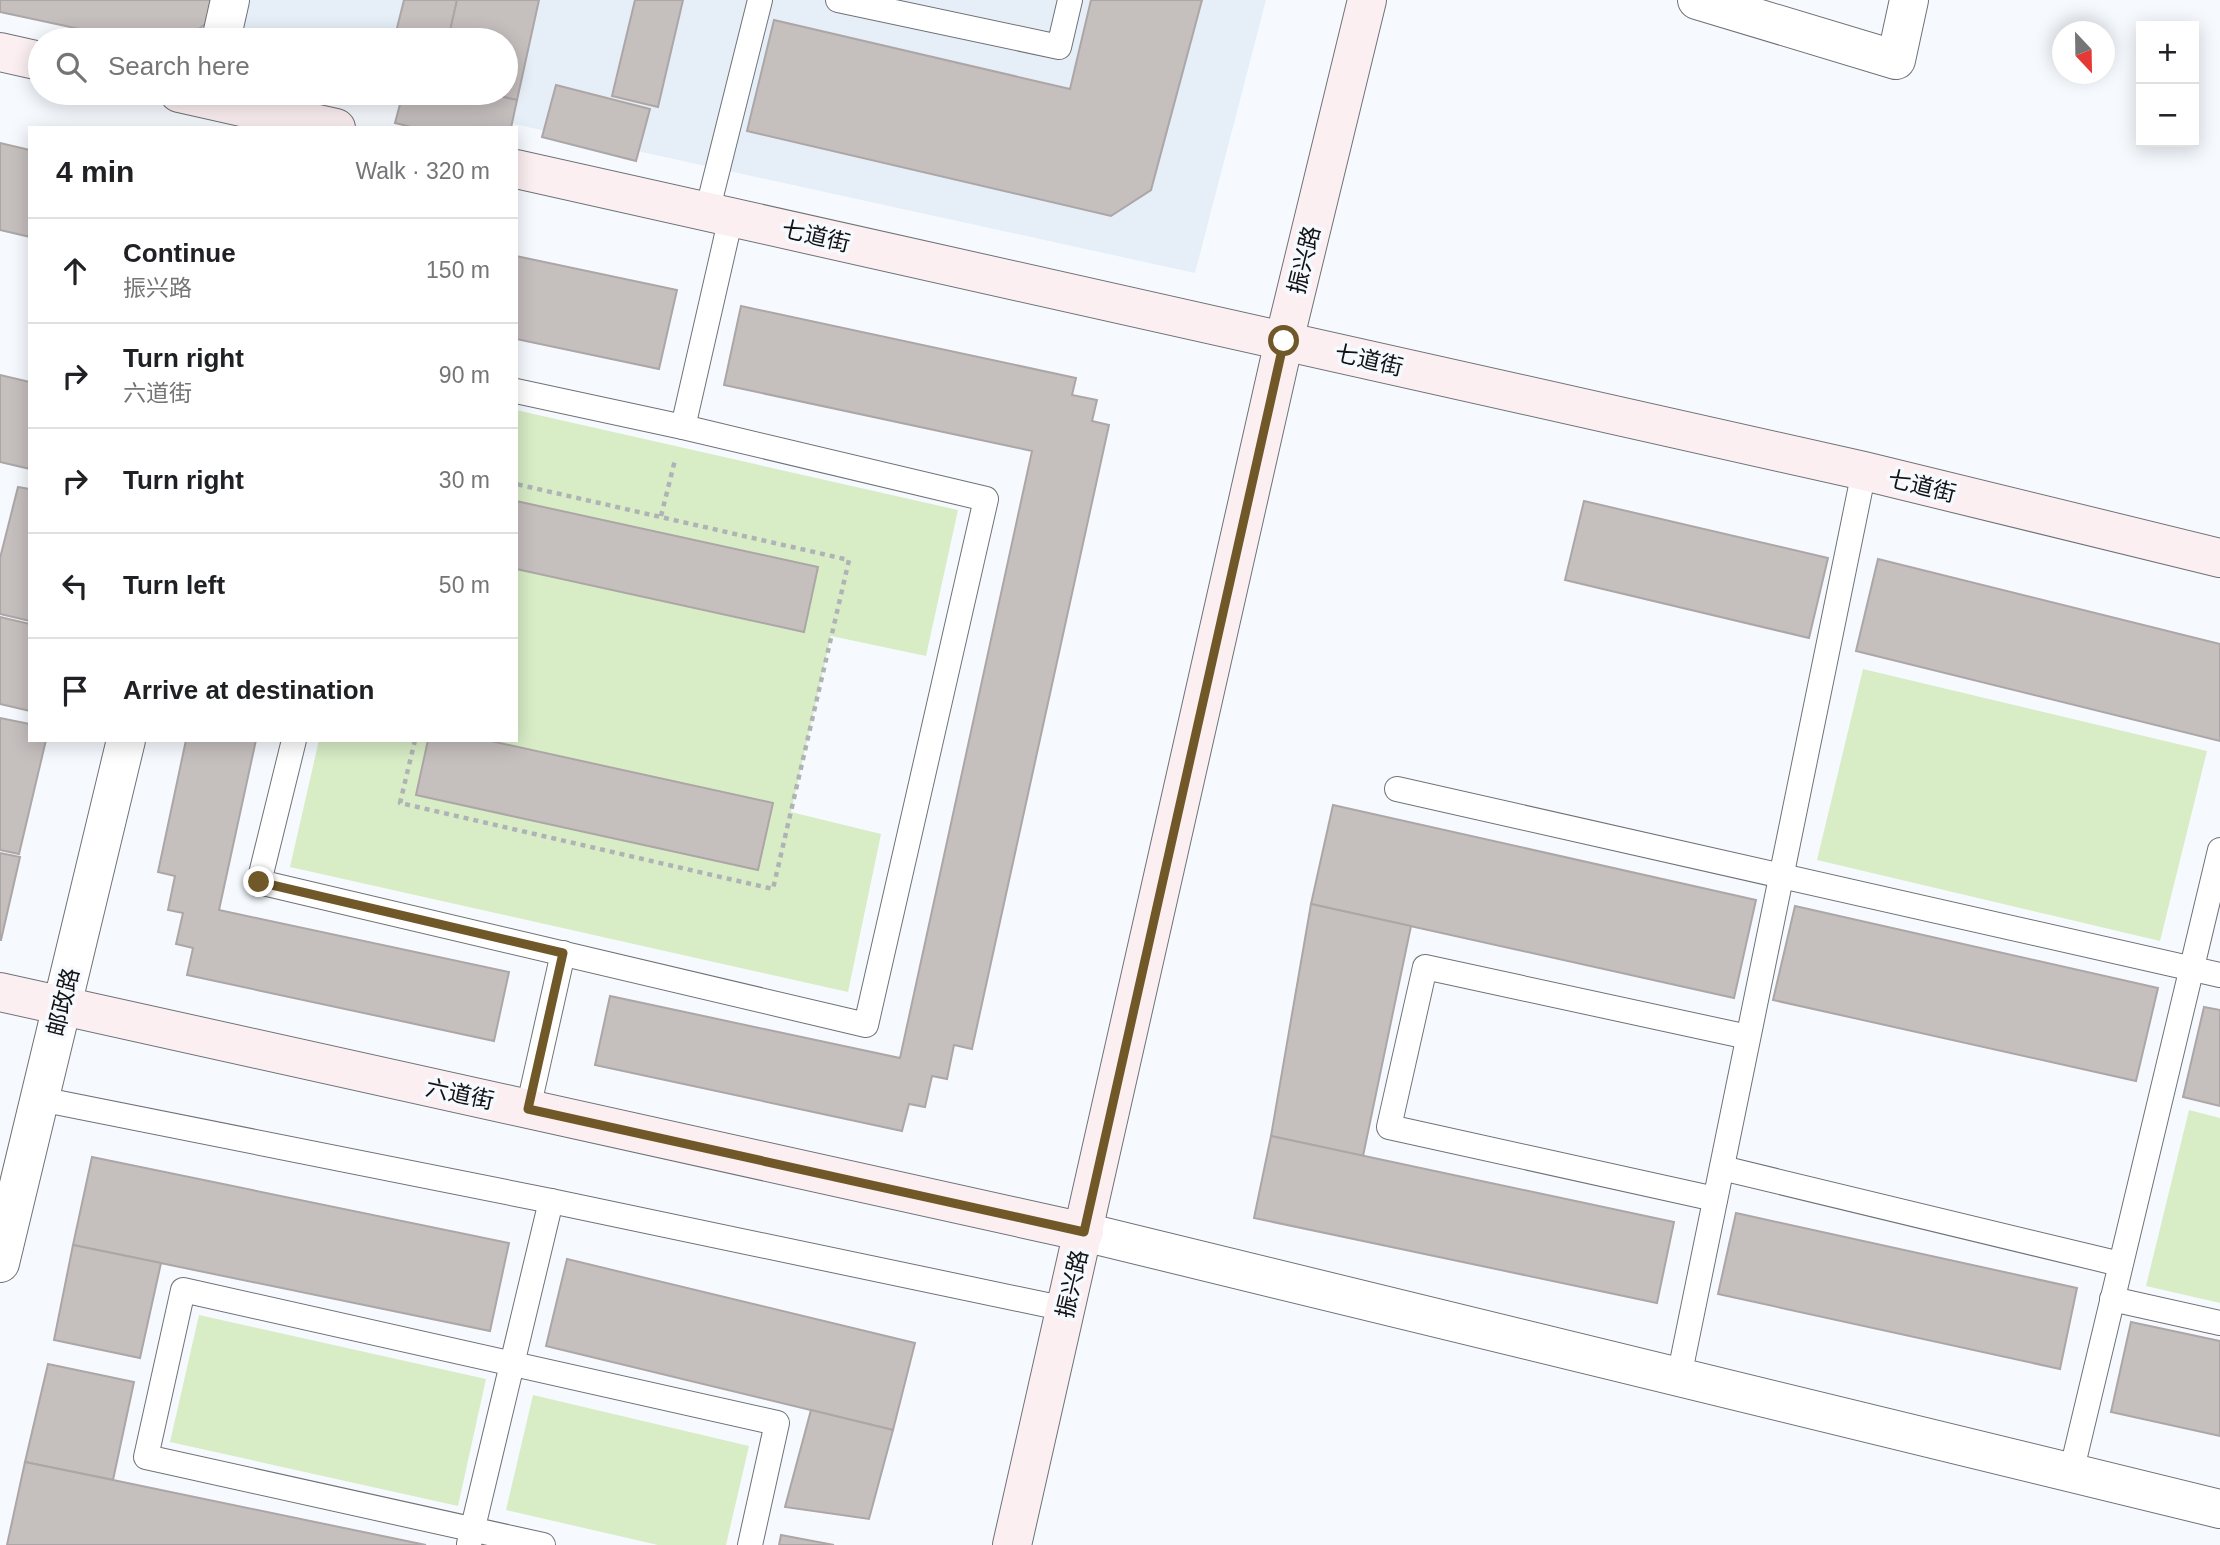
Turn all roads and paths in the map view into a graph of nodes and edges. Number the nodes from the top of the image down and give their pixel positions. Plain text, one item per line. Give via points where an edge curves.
1 (230, 0) edge
2 (760, 0) edge
3 (838, 0) edge
4 (1070, 0) edge
5 (1367, 0) edge
6 (1697, 0) edge
7 (1909, 0) edge
8 (223, 28) edge
9 (0, 52) edge
10 (28, 58) edge
11 (228, 105) edge
12 (275, 121) edge
13 (319, 126) edge
14 (518, 169) edge
15 (719, 214) junction
16 (1284, 341) junction
17 (518, 391) edge
18 (683, 427) junction
19 (1864, 471) junction
20 (518, 484) edge
21 (661, 516) junction
22 (2220, 558) edge
23 (126, 742) edge
24 (294, 742) edge
25 (415, 742) edge
26 (1397, 789) dead end
27 (2220, 850) edge
28 (1781, 875) junction
29 (563, 953) junction
30 (2192, 968) junction
31 (2220, 975) edge
32 (0, 992) edge
33 (62, 1006) junction
34 (1748, 1037) junction
35 (40, 1099) junction
36 (528, 1109) junction
37 (1721, 1168) junction
38 (1715, 1199) junction
39 (551, 1200) junction
40 (1084, 1232) junction
41 (0, 1263) edge
42 (2120, 1264) junction
43 (2112, 1299) junction
44 (1066, 1309) junction
45 (2220, 1323) edge
46 (512, 1364) junction
47 (1679, 1377) junction
48 (2071, 1473) junction
49 (2220, 1509) edge
50 (470, 1537) edge
51 (543, 1545) edge
52 (750, 1545) edge
53 (1012, 1545) edge

1 - 8 street
2 - 15 lane
3 - 4 lane via 1059,47
5 - 16 street, 振兴路
6 - 7 street via 1896,60
9 - 10 street
11 - 12 street
12 - 13 street
14 - 15 street, 七道街
15 - 16 street, 七道街
15 - 18 lane
16 - 19 street, 七道街
16 - 40 street, 振兴路
17 - 18 lane
18 - 21 path
18 - 29 lane via 986,499 869,1012 866,1025
19 - 22 street, 七道街
19 - 28 lane
20 - 21 path
21 - 25 path via 849,560 773,889 400,803
23 - 33 street, 邮政路
24 - 29 lane via 259,882
26 - 28 lane
27 - 30 lane
28 - 30 lane
28 - 34 lane
29 - 36 lane
30 - 31 lane
30 - 42 lane
32 - 33 street, 六道街
33 - 35 street, 邮政路
33 - 36 street, 六道街
34 - 37 lane
34 - 38 lane via 1425,967 1390,1127
35 - 39 lane
35 - 41 street, 邮政路
36 - 40 street, 六道街
37 - 38 lane
37 - 42 lane
38 - 47 lane
39 - 44 lane
39 - 46 lane
40 - 44 street, 振兴路
40 - 47 street
42 - 43 lane
43 - 45 lane
43 - 48 lane
44 - 53 street, 振兴路
46 - 50 lane
46 - 50 lane via 183,1290 146,1457
46 - 52 lane via 777,1423
47 - 48 street
48 - 49 street
50 - 51 lane

